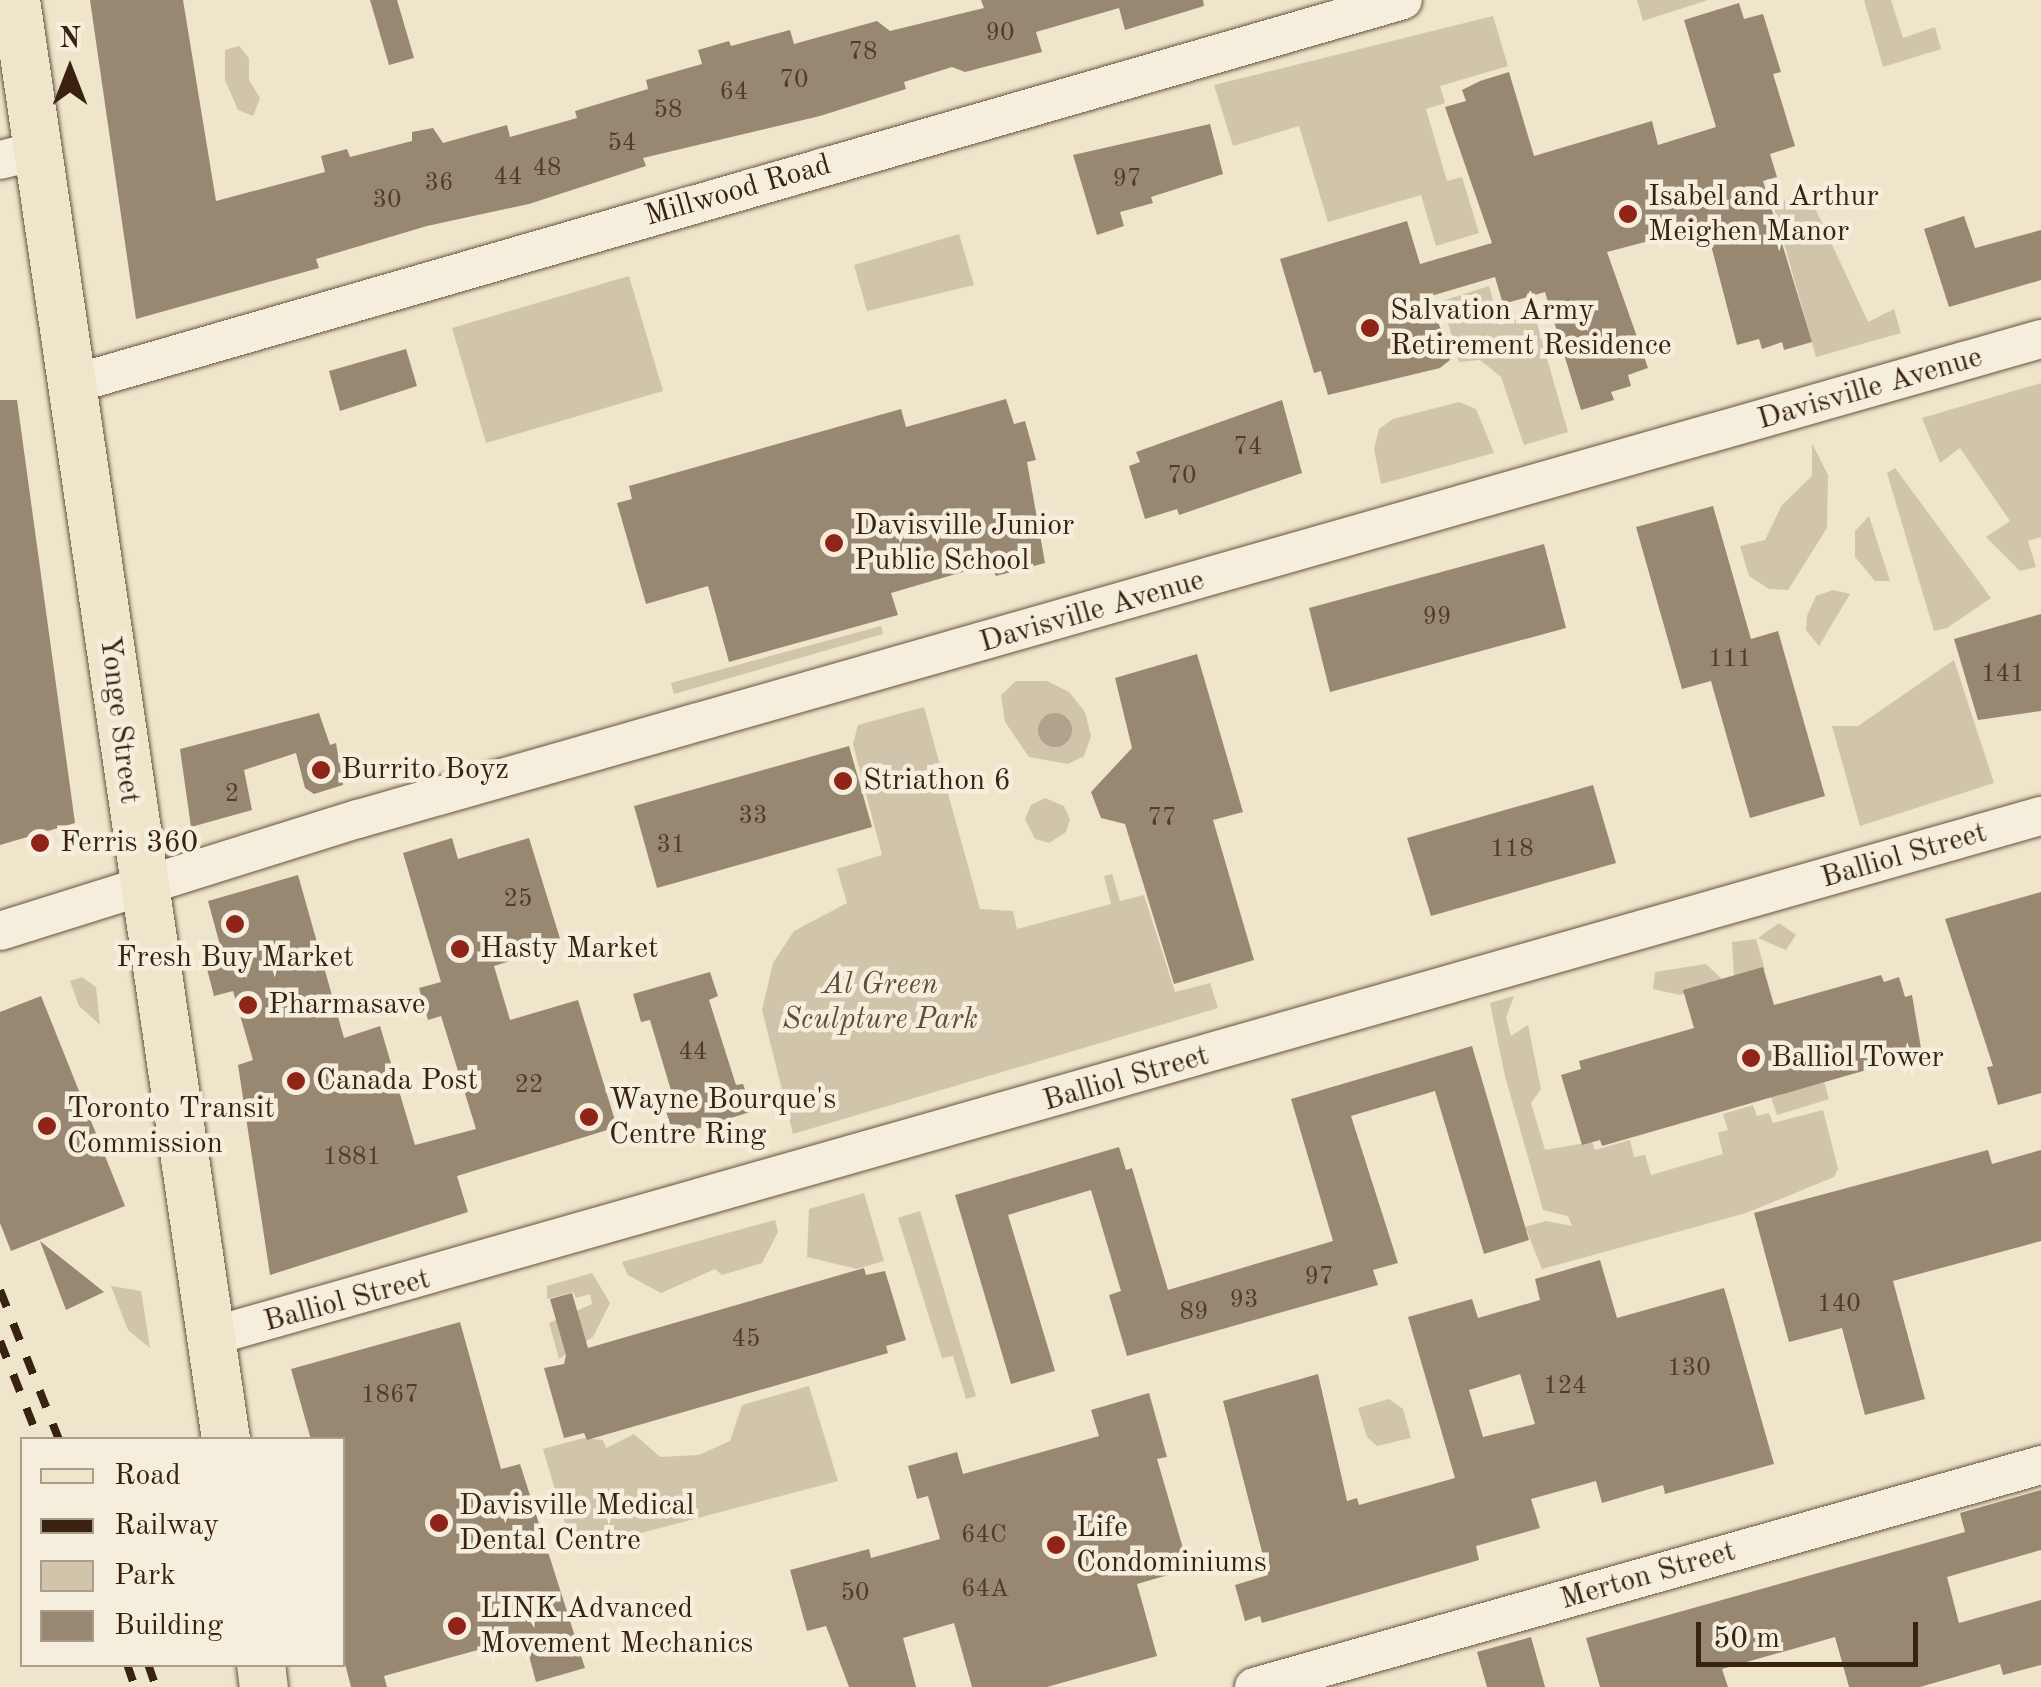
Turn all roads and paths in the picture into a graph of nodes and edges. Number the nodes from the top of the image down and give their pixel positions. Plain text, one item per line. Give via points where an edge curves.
1 (16, 0) edge
2 (1403, 0) edge
3 (19, 155) edge
4 (2041, 339) edge
5 (74, 384) junction
6 (2041, 816) edge
7 (143, 887) junction
8 (0, 931) edge
9 (209, 1337) junction
10 (226, 1437) edge
11 (2041, 1464) edge
12 (1254, 1687) edge

1 - 3 main road, Yonge Street
2 - 5 street, Millwood Road
3 - 5 main road, Yonge Street
4 - 7 street, Davisville Avenue via 358,818
5 - 7 main road, Yonge Street
6 - 9 street, Balliol Street
7 - 8 street, Davisville Avenue
7 - 9 main road, Yonge Street
9 - 10 main road, Yonge Street
11 - 12 street, Merton Street

